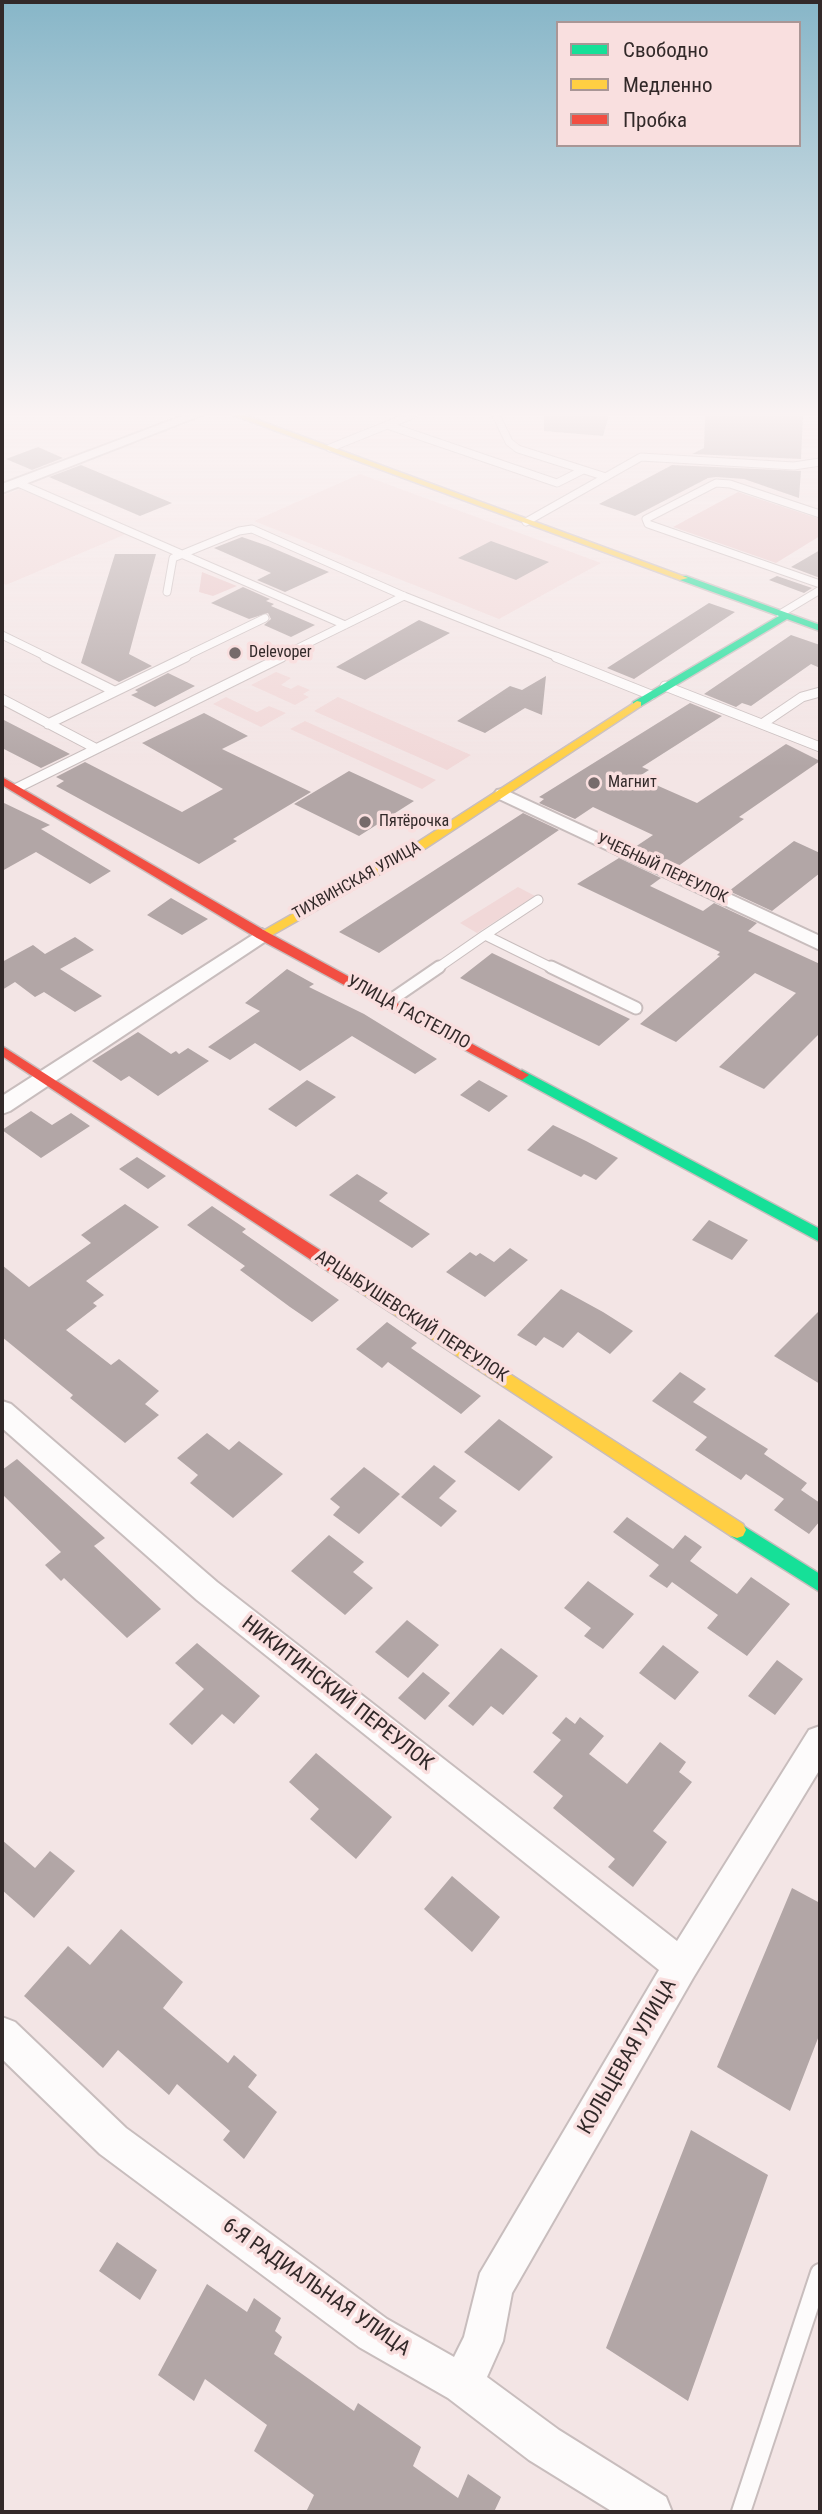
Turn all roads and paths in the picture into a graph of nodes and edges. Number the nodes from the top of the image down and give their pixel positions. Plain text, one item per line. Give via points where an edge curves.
1 (132, 532) edge
2 (236, 532) edge
3 (260, 532) edge
4 (555, 532) edge
5 (672, 532) edge
6 (182, 554) junction
7 (820, 584) edge
8 (820, 590) edge
9 (167, 592) dead end
10 (404, 596) junction
11 (783, 615) junction
12 (265, 618) dead end
13 (345, 625) junction
14 (820, 628) edge
15 (2, 635) edge
16 (665, 686) junction
17 (114, 691) junction
18 (820, 692) edge
19 (650, 695) junction
20 (2, 699) edge
21 (48, 724) junction
22 (762, 724) junction
23 (820, 747) edge
24 (94, 748) junction
25 (2, 780) edge
26 (18, 788) junction
27 (503, 794) junction
28 (538, 900) dead end
29 (262, 935) junction
30 (485, 935) junction
31 (820, 944) edge
32 (388, 1002) junction
33 (636, 1008) dead end
34 (2, 1050) edge
35 (45, 1080) junction
36 (2, 1107) edge
37 (820, 1236) edge
38 (2, 1412) edge
39 (820, 1584) edge
40 (820, 1741) edge
41 (681, 1966) junction
42 (2, 2035) edge
43 (820, 2273) edge
44 (462, 2384) junction
45 (651, 2512) edge
46 (741, 2512) edge

1 - 6 lane
2 - 6 lane
3 - 10 lane
4 - 11 street
5 - 7 lane
6 - 9 lane via 173,559
6 - 13 lane
8 - 11 lane
10 - 13 lane
10 - 19 lane
11 - 14 street
11 - 16 street, ТИХВИНСКАЯ УЛИЦА
12 - 17 lane
13 - 24 lane
15 - 17 lane
16 - 19 street, ТИХВИНСКАЯ УЛИЦА
16 - 22 lane
17 - 21 lane
18 - 22 lane via 802,697
19 - 27 street, ТИХВИНСКАЯ УЛИЦА
20 - 21 lane
21 - 24 lane
22 - 23 lane
24 - 26 lane
25 - 26 street, УЛИЦА ГАСТЕЛЛО
26 - 29 street, УЛИЦА ГАСТЕЛЛО
27 - 29 street, ТИХВИНСКАЯ УЛИЦА
27 - 31 street, УЧЕБНЫЙ ПЕРЕУЛОК
28 - 30 lane
29 - 32 street, УЛИЦА ГАСТЕЛЛО
29 - 35 street, ТИХВИНСКАЯ УЛИЦА
30 - 32 lane
30 - 33 lane
32 - 37 street, УЛИЦА ГАСТЕЛЛО
34 - 35 street, АРЦЫБУШЕВСКИЙ ПЕРЕУЛОК
35 - 36 street, ТИХВИНСКАЯ УЛИЦА
35 - 39 street, АРЦЫБУШЕВСКИЙ ПЕРЕУЛОК
38 - 41 street, НИКИТИНСКИЙ ПЕРЕУЛОК via 207,1591
40 - 41 street, КОЛЬЦЕВАЯ УЛИЦА
41 - 44 street, КОЛЬЦЕВАЯ УЛИЦА via 494,2287 483,2341
42 - 44 street, 6-Я РАДИАЛЬНАЯ УЛИЦА via 113,2141 373,2333
43 - 46 lane
44 - 45 street, 6-Я РАДИАЛЬНАЯ УЛИЦА via 544,2445

